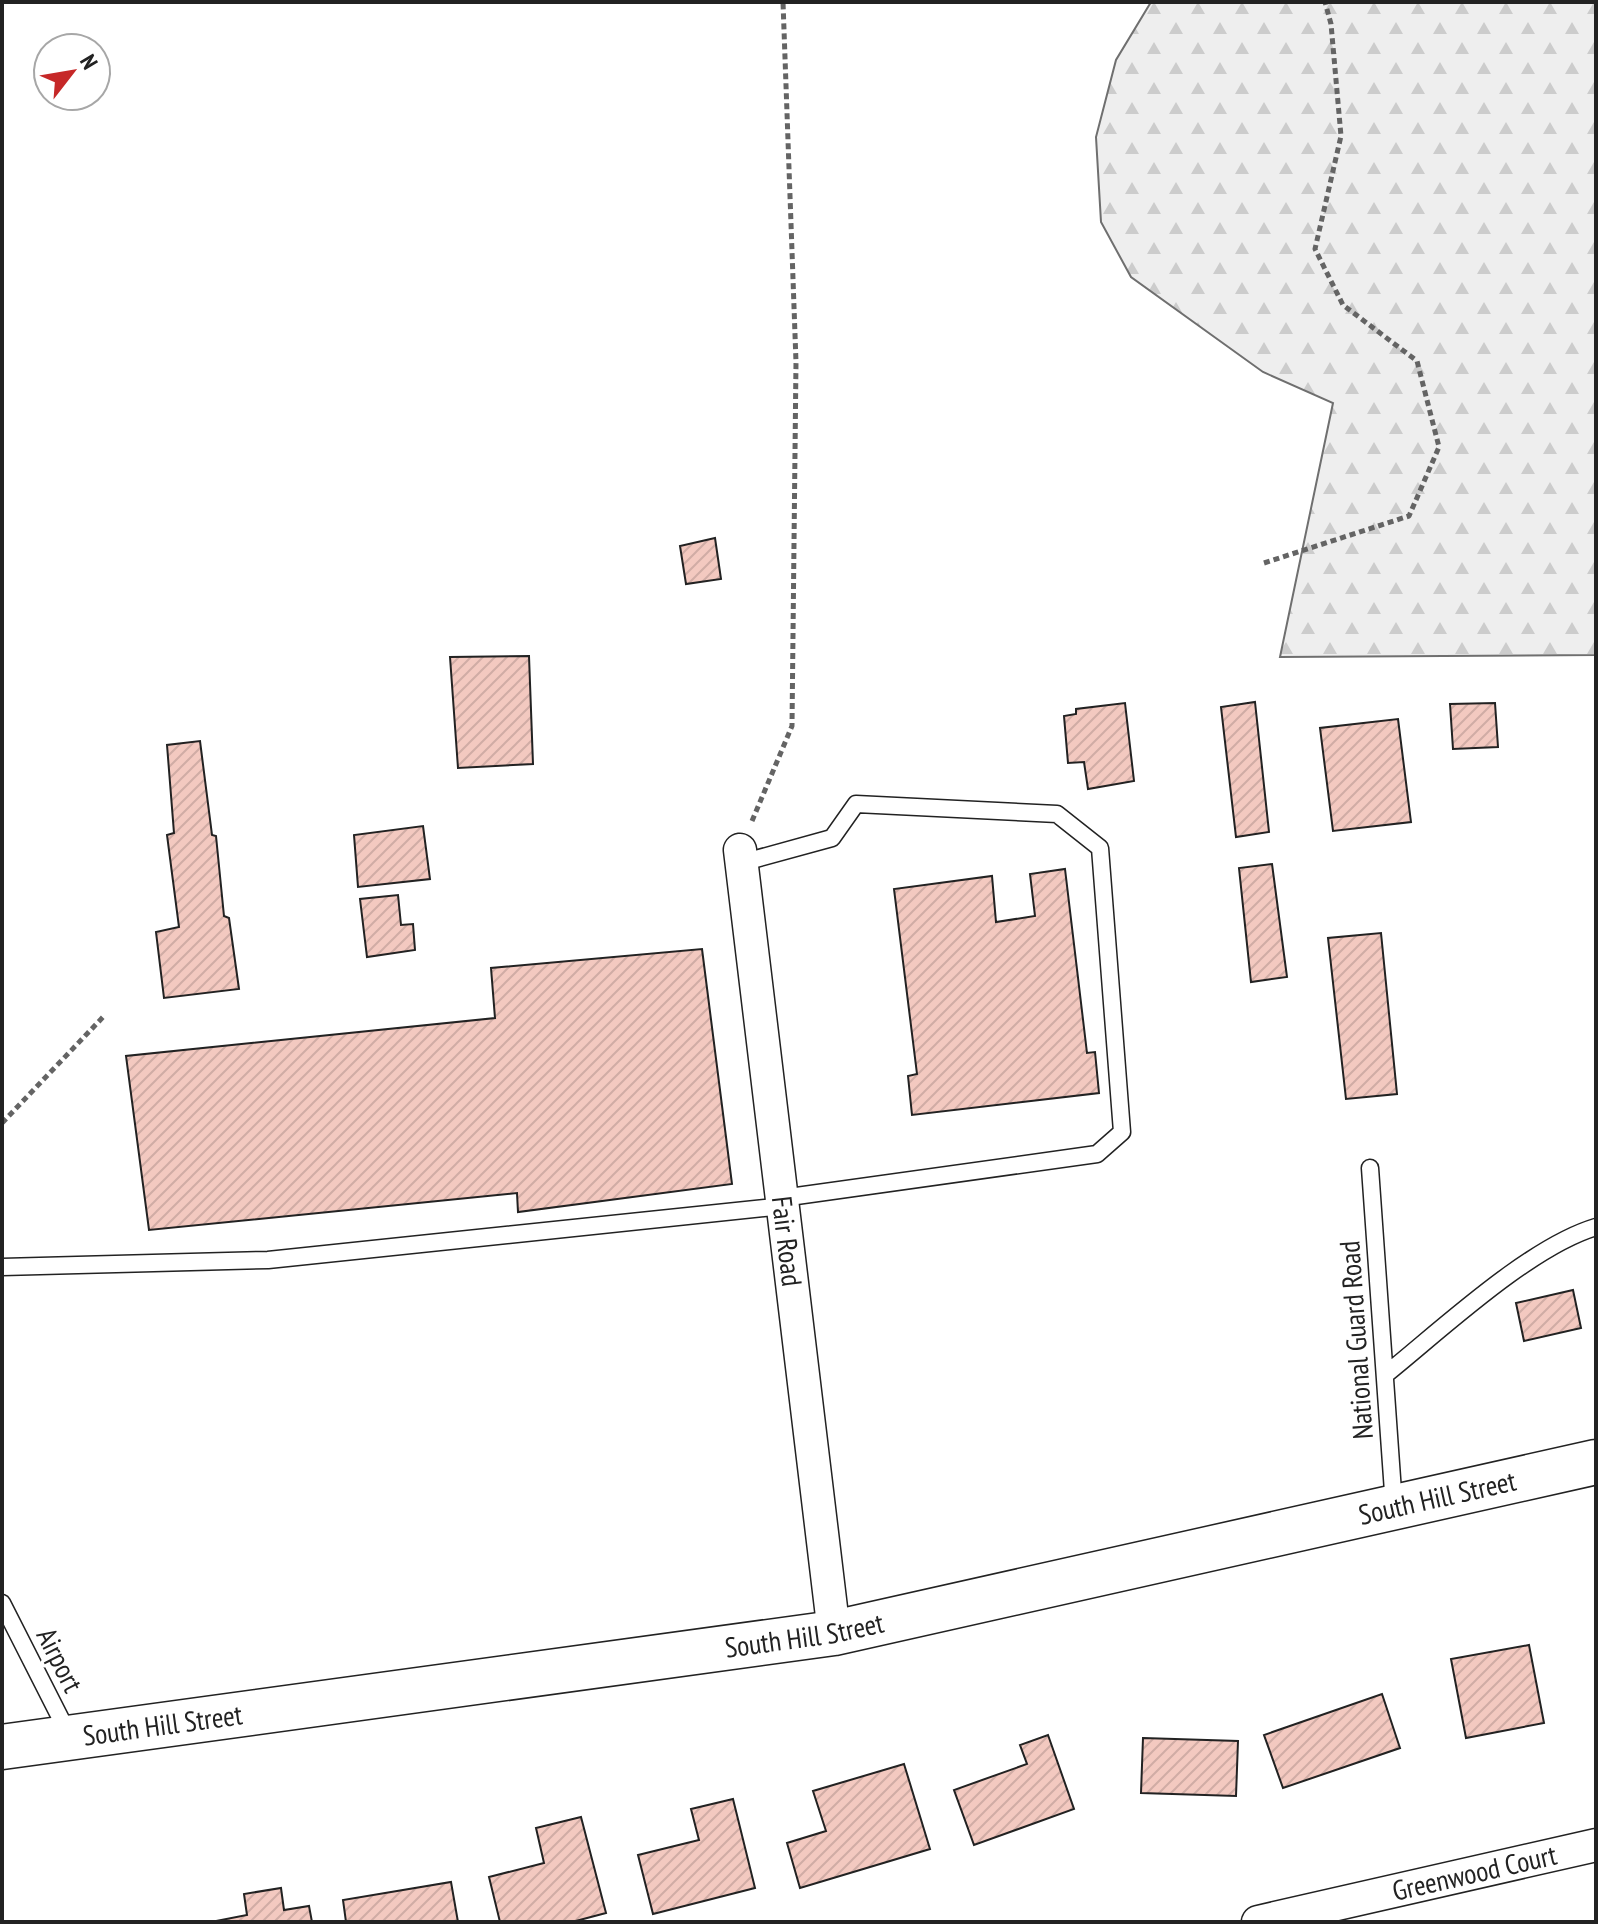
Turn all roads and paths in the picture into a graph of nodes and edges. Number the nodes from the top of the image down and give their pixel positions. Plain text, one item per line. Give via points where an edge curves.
1 (783, 2) edge
2 (1325, 2) edge
3 (1264, 563) dead end
4 (741, 856) junction
5 (104, 1016) dead end
6 (2, 1123) edge
7 (1370, 1168) dead end
8 (782, 1202) junction
9 (1596, 1227) edge
10 (2, 1267) edge
11 (1385, 1375) junction
12 (1596, 1462) edge
13 (1394, 1507) junction
14 (2, 1603) edge
15 (834, 1633) junction
16 (71, 1740) junction
17 (2, 1747) edge
18 (1596, 1845) edge
19 (1279, 1920) edge

1 - 4 path via 796,362 792,726
2 - 3 path via 1341,136 1315,249 1343,305 1417,361 1439,447 1409,516
4 - 8 street, Fair Road
4 - 8 lane via 832,838 856,804 1057,814 1100,848 1122,1132 1097,1154
5 - 6 path
7 - 11 lane, National Guard Road
8 - 10 lane via 268,1260
8 - 15 street, Fair Road
9 - 11 lane via 1572,1235 1494,1287
11 - 13 lane, National Guard Road
12 - 13 main road, South Hill Street
13 - 15 main road, South Hill Street
14 - 16 lane, Airport
15 - 16 main road, South Hill Street
16 - 17 main road, South Hill Street
18 - 19 street, Greenwood Court

